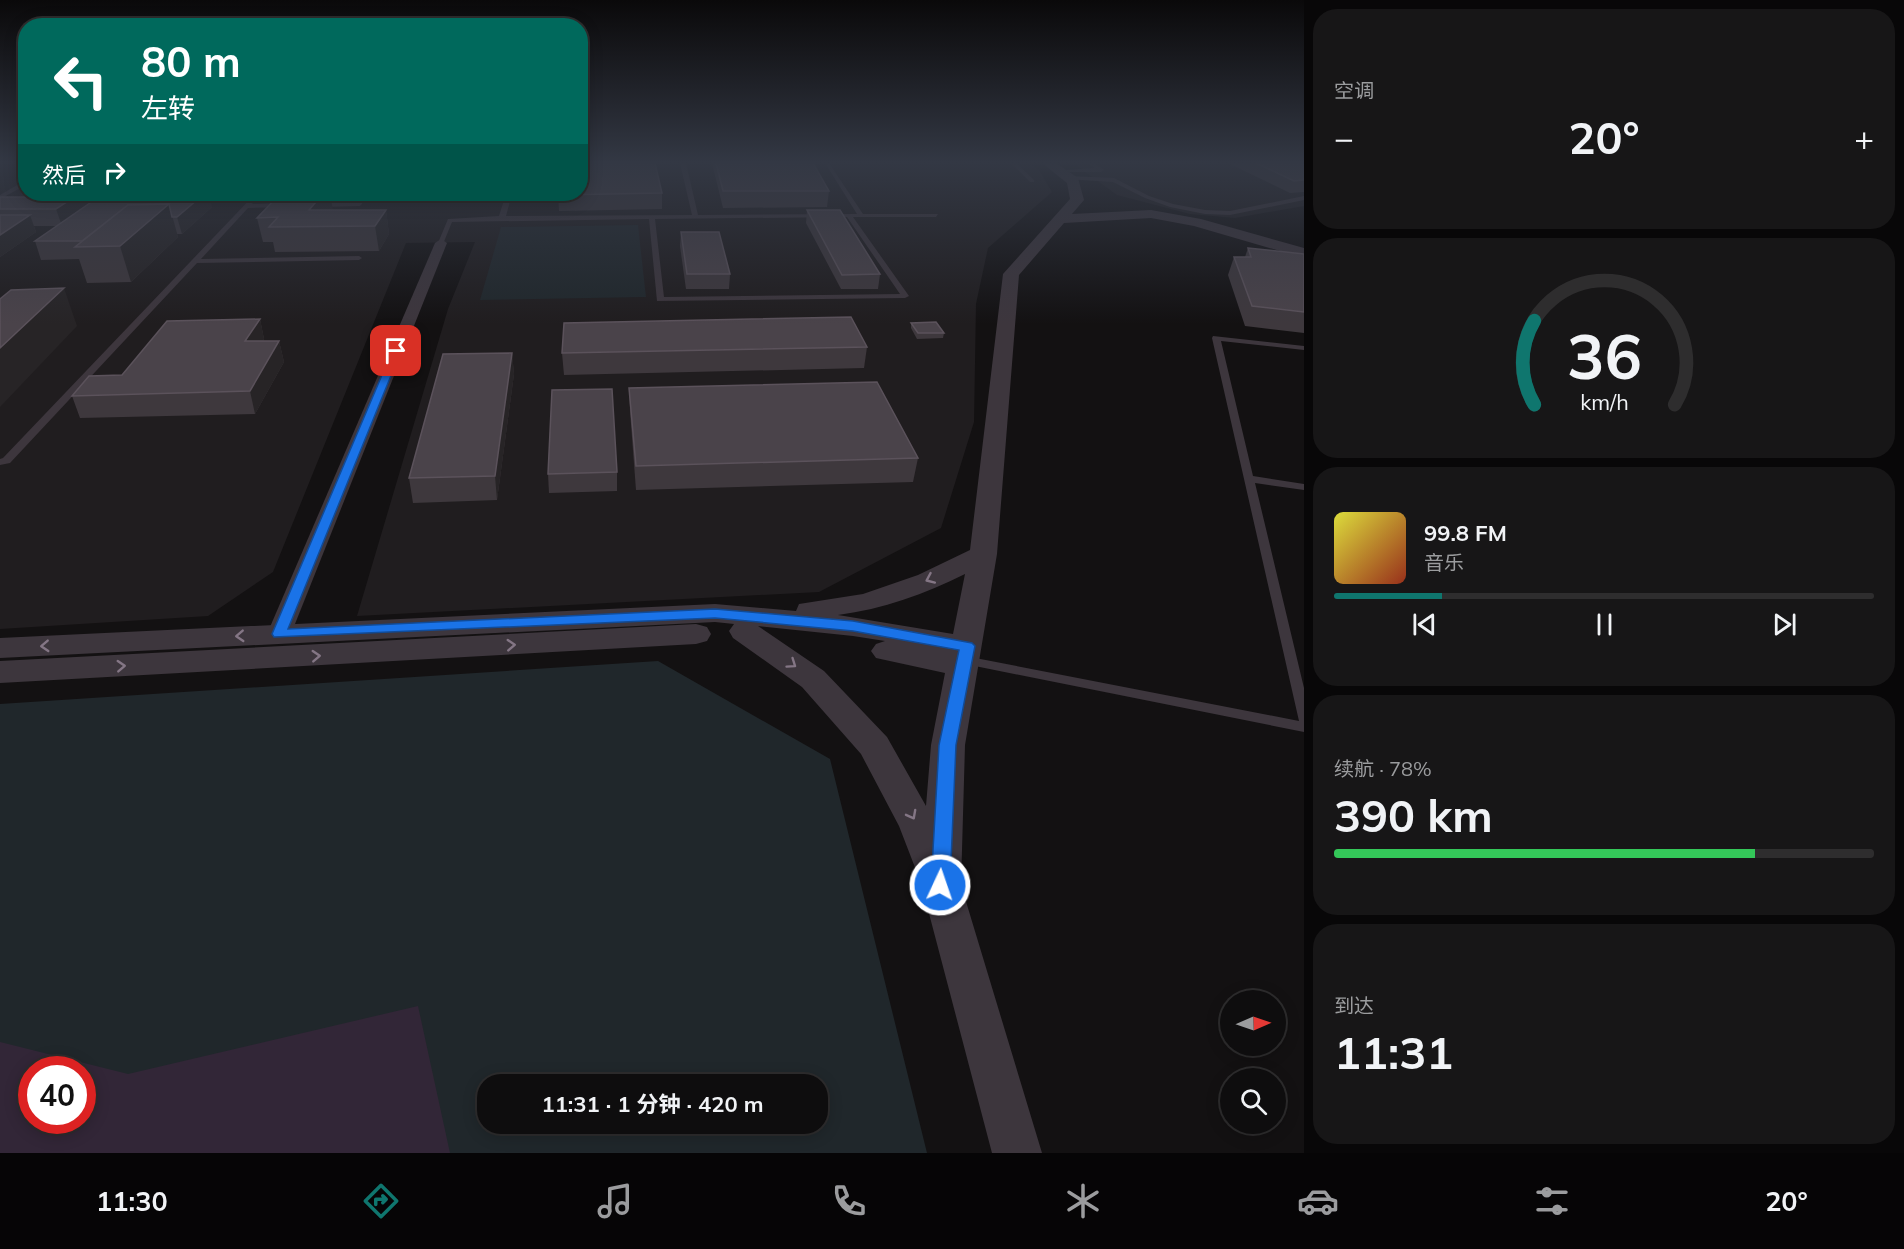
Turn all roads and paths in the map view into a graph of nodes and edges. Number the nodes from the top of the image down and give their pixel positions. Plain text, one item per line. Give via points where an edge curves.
1 (237, 217) edge
2 (756, 217) edge
3 (849, 217) edge
4 (1100, 217) edge
5 (1167, 217) edge
6 (502, 218) joint
7 (652, 218) junction
8 (696, 218) joint
9 (1060, 219) joint
10 (441, 243) joint
11 (1304, 254) edge
12 (359, 258) edge
13 (195, 261) junction
14 (1304, 348) edge
15 (0, 462) edge
16 (1249, 479) junction
17 (1304, 487) edge
18 (983, 554) junction
19 (754, 623) junction
20 (279, 634) junction
21 (0, 648) edge
22 (965, 658) junction
23 (0, 672) edge
24 (1304, 718) edge
25 (1304, 727) edge
26 (940, 885) junction
27 (1017, 1153) edge

1 - 13 lane
2 - 8 lane
3 - 7 lane via 905,296 660,299
4 - 9 street
5 - 11 street
6 - 7 lane
6 - 10 lane via 450,220
7 - 8 lane
9 - 18 street via 1011,274
10 - 20 street
12 - 13 lane
13 - 15 lane via 6,461
14 - 16 lane via 1216,338
16 - 17 lane
16 - 24 lane
18 -> 19 street via 928,581 868,602
18 - 22 street
19 - 20 street via 715,613
19 - 22 street
23 -> 19 street
19 -> 26 street via 875,746 918,826
20 -> 21 street
22 - 25 lane
22 - 26 street via 948,745
26 - 27 street

